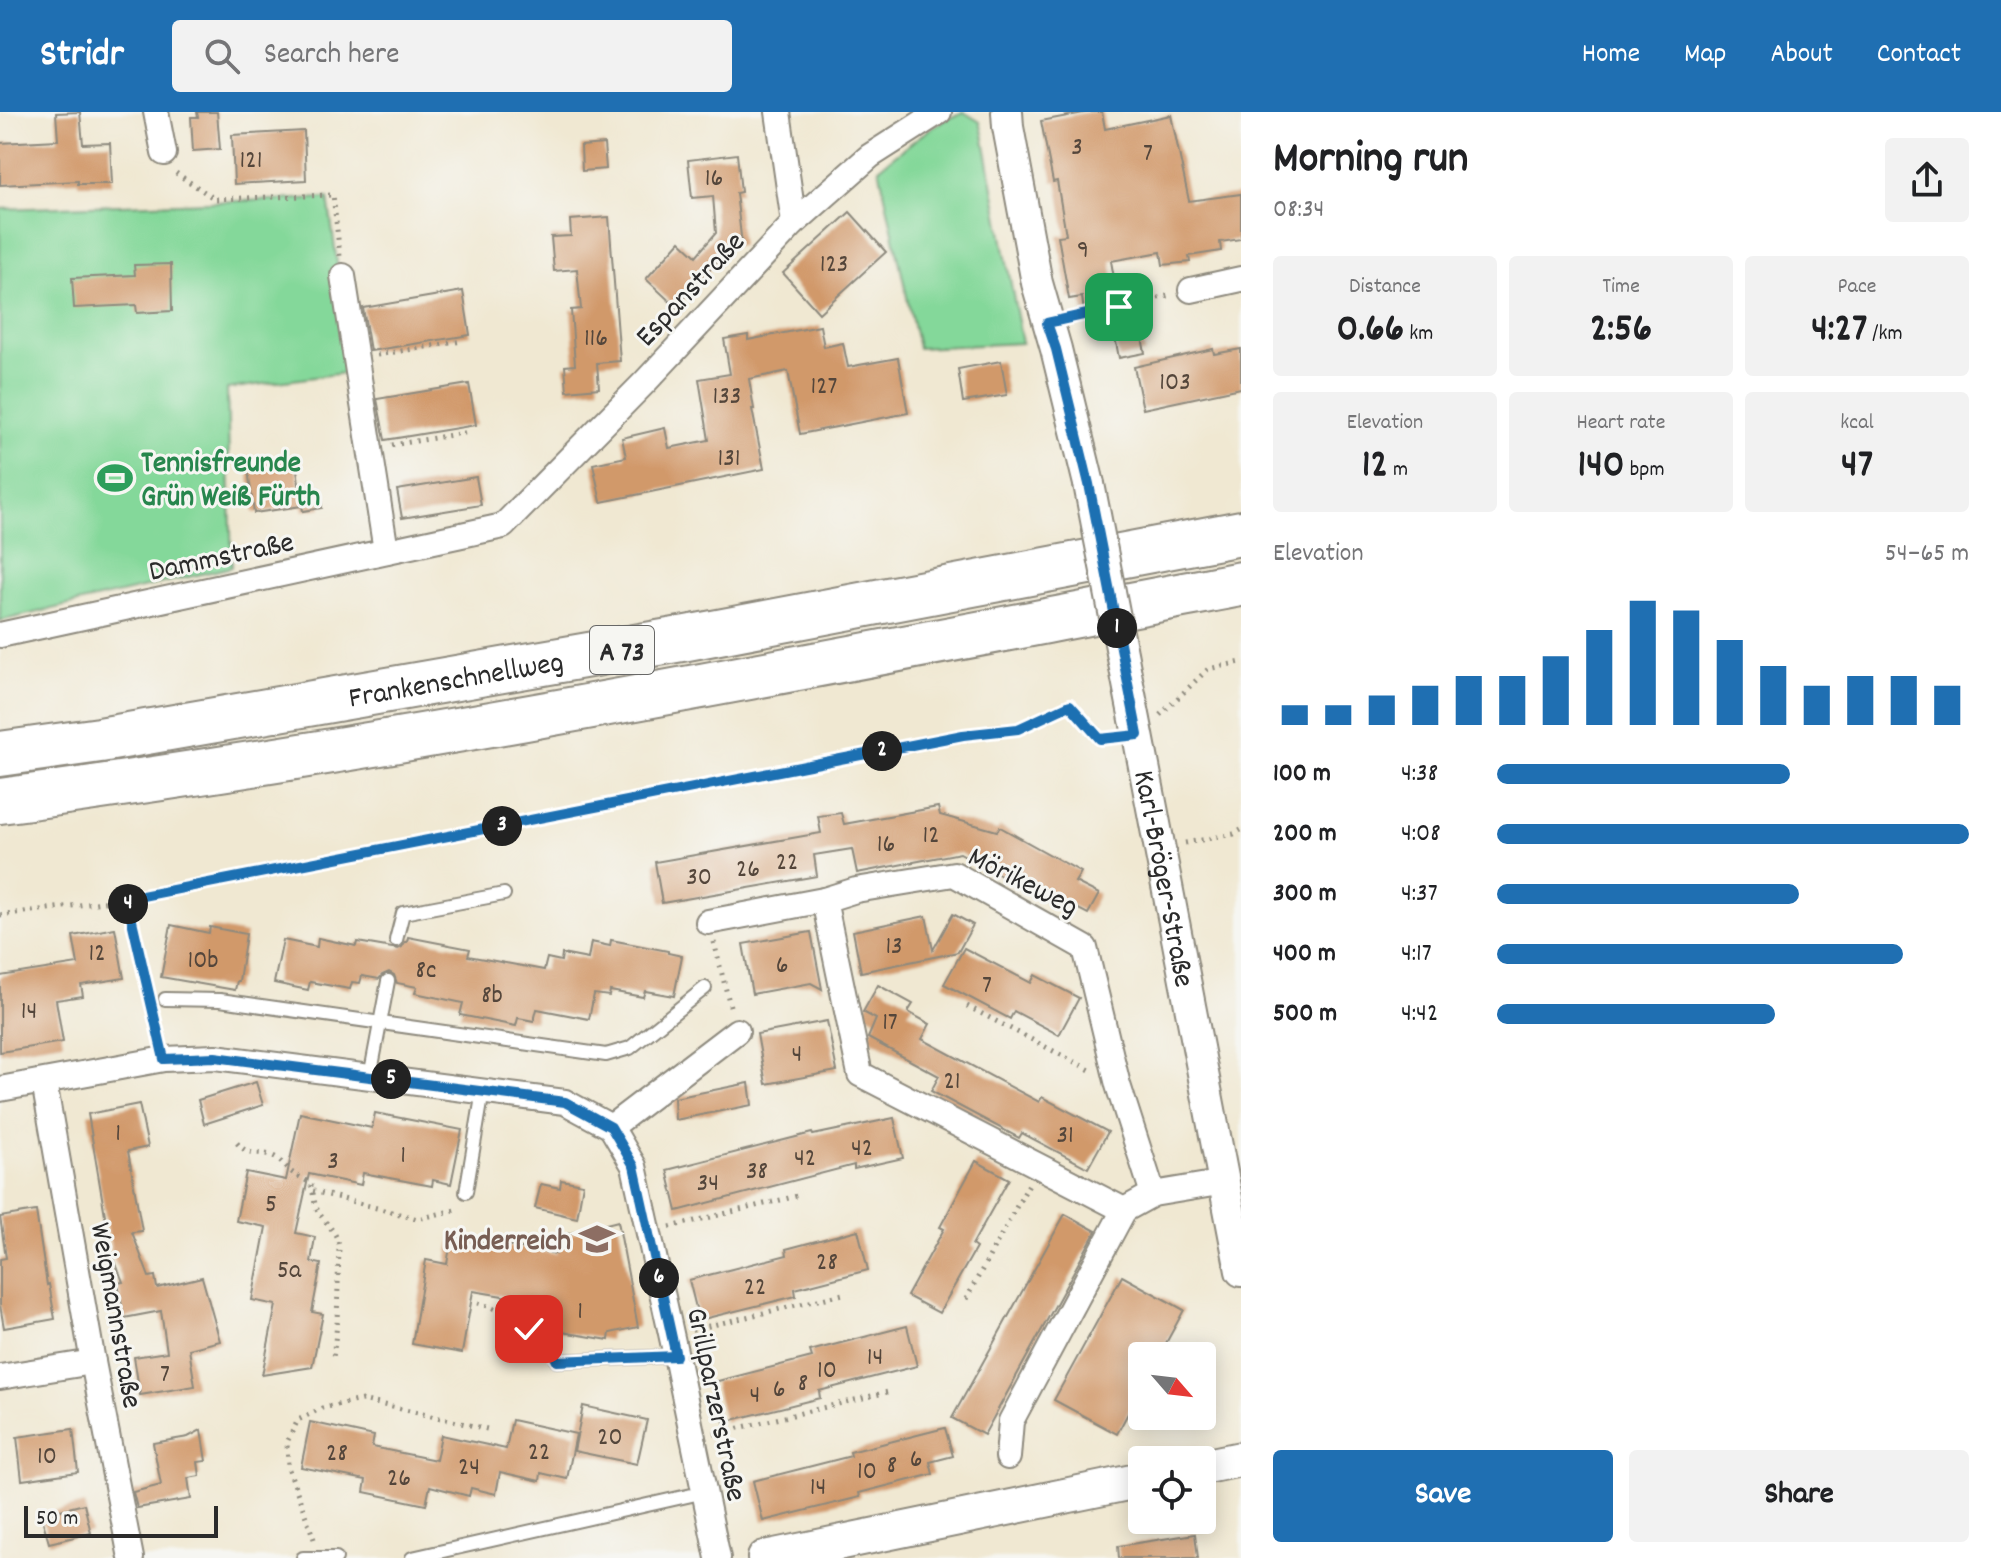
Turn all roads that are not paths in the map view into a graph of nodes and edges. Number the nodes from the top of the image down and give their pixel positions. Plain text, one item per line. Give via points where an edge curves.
1 (156, 112) edge
2 (778, 112) edge
3 (939, 112) edge
4 (1007, 112) edge
5 (164, 153) road end
6 (794, 223) junction
7 (343, 276) road end
8 (1241, 279) edge
9 (1191, 290) road end
10 (503, 526) joint
11 (1241, 533) edge
12 (386, 551) junction
13 (1241, 584) edge
14 (0, 635) edge
15 (0, 754) edge
16 (0, 801) edge
17 (504, 894) dead end
18 (824, 900) junction
19 (708, 922) road end
20 (396, 940) dead end
21 (388, 981) dead end
22 (705, 988) dead end
23 (165, 999) dead end
24 (381, 1023) junction
25 (737, 1031) road end
26 (370, 1077) junction
27 (44, 1082) junction
28 (0, 1089) edge
29 (483, 1091) junction
30 (611, 1127) junction
31 (1225, 1182) junction
32 (466, 1192) road end
33 (1153, 1194) junction
34 (1124, 1210) junction
35 (1241, 1271) edge
36 (674, 1346) junction
37 (557, 1361) road end
38 (93, 1362) junction
39 (0, 1377) edge
40 (1008, 1457) dead end
41 (1241, 1459) edge
42 (1216, 1464) edge
43 (1128, 1483) edge
44 (705, 1492) junction
45 (131, 1558) edge
46 (303, 1558) edge
47 (321, 1558) edge
48 (336, 1558) edge
49 (412, 1558) edge
50 (718, 1558) edge
51 (765, 1558) edge

1 - 5 street
2 - 6 street
3 - 6 street, Espanstraße via 870,156
4 - 31 street, Karl-Bröger-Straße, bridge via 1034,268 1089,484
6 - 10 street, Espanstraße
7 - 12 street
8 - 9 street
10 - 12 street, Dammstraße
11 - 15 highway, Frankenschnellweg / A 73 via 611,652
12 - 14 street, Dammstraße
13 - 16 highway, Frankenschnellweg / A 73 via 378,743
17 - 20 lane via 403,913
18 - 19 street, Mörikeweg
18 - 33 street, Mörikeweg via 954,874 1085,948 1118,1085
18 - 34 street via 860,1074
21 - 24 lane
22 - 24 lane via 630,1048 606,1055
23 - 24 lane via 220,1000
24 - 26 lane
25 - 30 street
26 - 27 street via 215,1057 164,1059
26 - 29 street
27 - 28 street
27 - 38 street, Weigmannstraße
29 - 30 street via 565,1102
29 - 32 lane
30 - 36 street, Grillparzerstraße via 634,1166
31 - 33 street
31 - 35 street, Karl-Bröger-Straße
33 - 34 street
34 - 40 street via 1011,1421
36 - 37 lane
36 - 44 street, Grillparzerstraße
38 - 39 street
38 - 45 street, Weigmannstraße
41 - 42 main road
43 - 51 main road
44 - 49 lane
44 - 50 street, Grillparzerstraße
46 - 47 lane
47 - 48 lane

